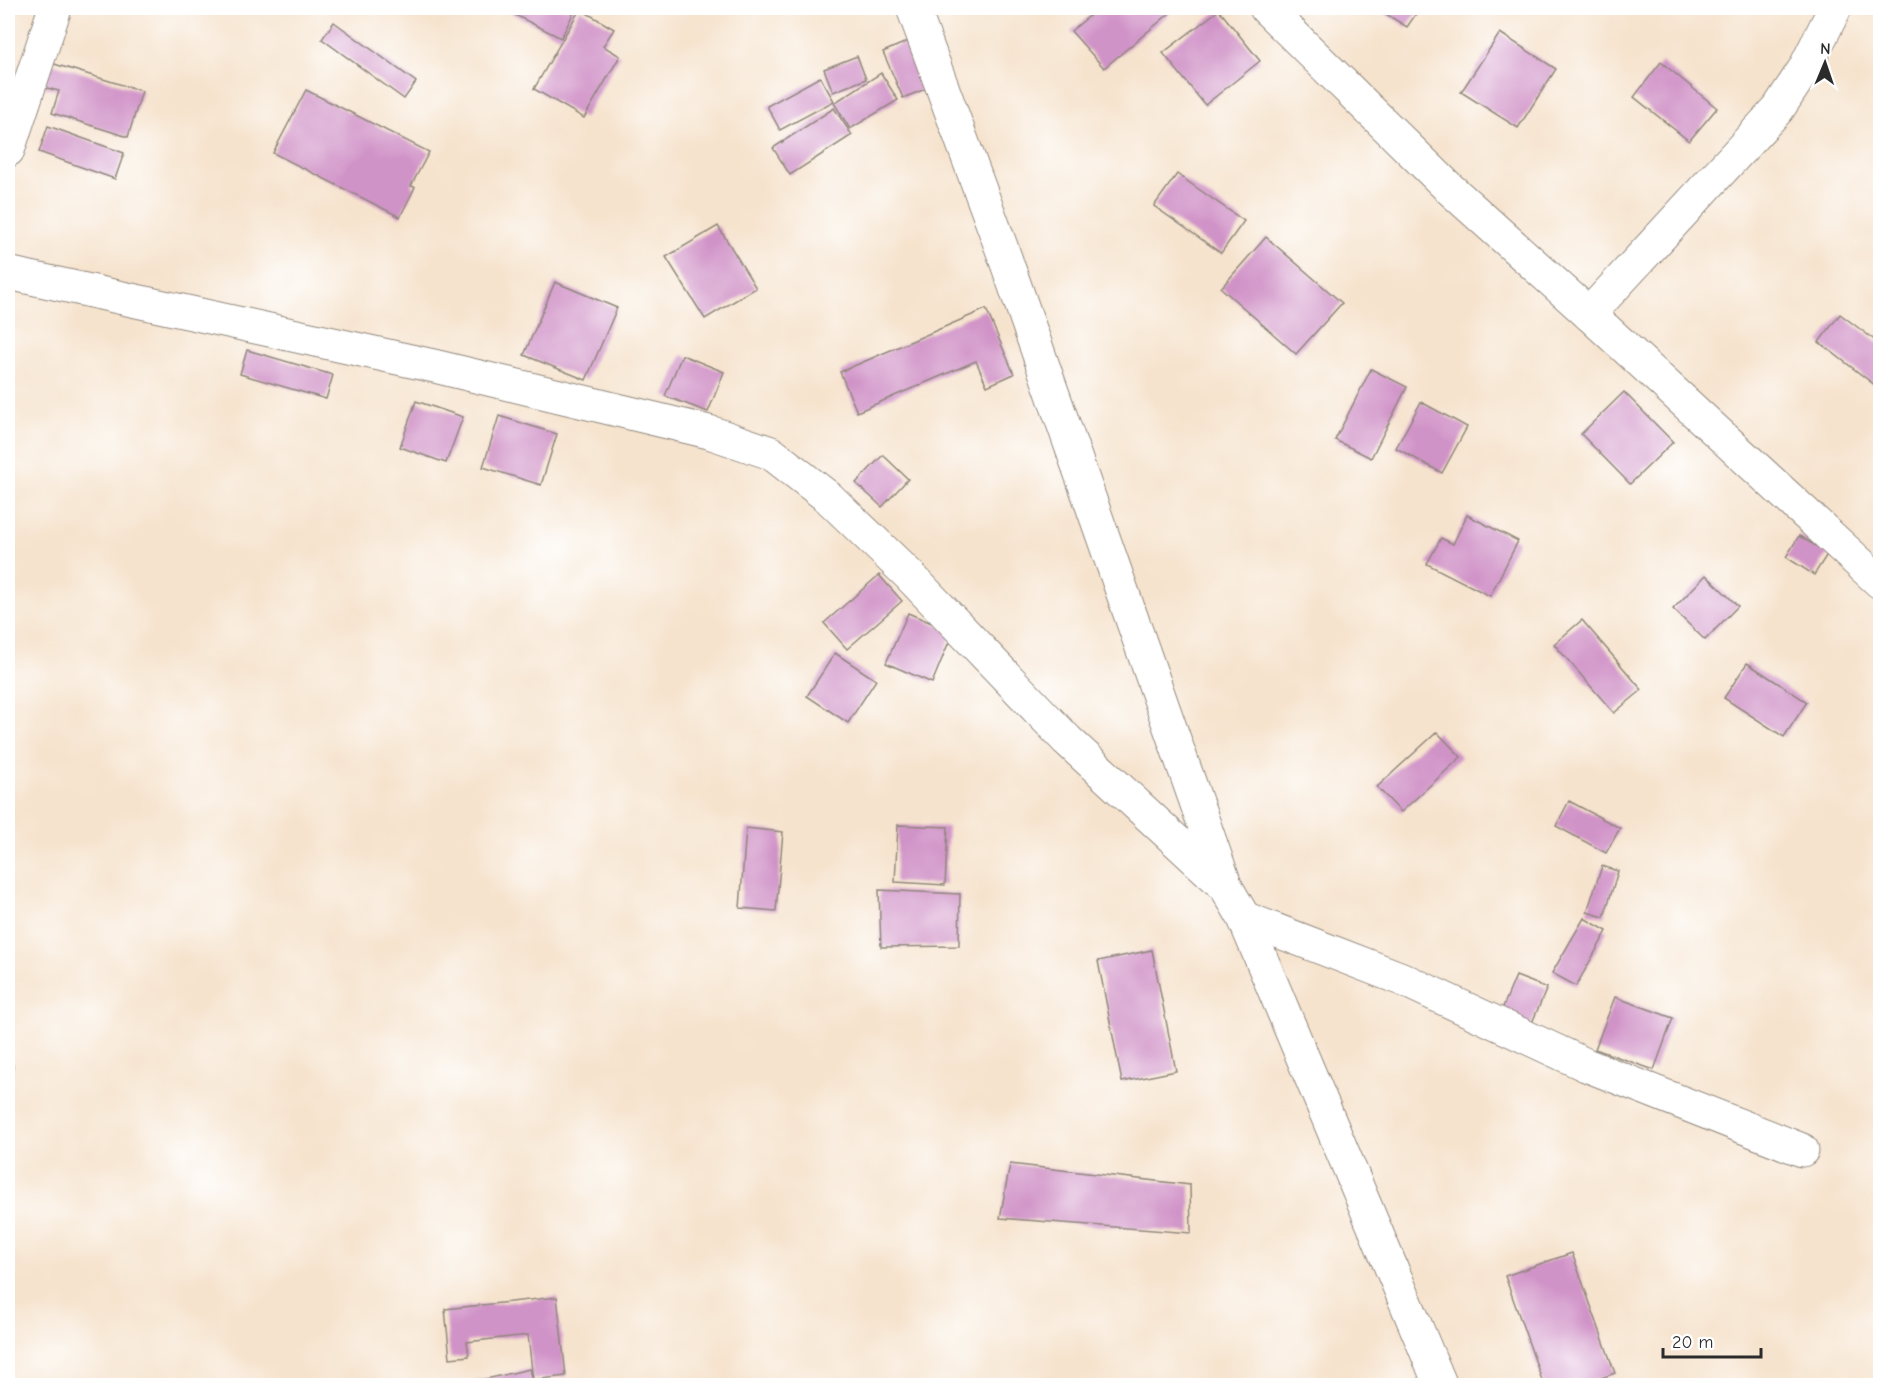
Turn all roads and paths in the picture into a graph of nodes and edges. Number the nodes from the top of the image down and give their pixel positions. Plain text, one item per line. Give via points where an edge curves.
1 (55, 8) edge
2 (913, 8) edge
3 (1266, 8) edge
4 (1835, 8) edge
5 (8, 150) edge
6 (8, 273) edge
7 (1589, 314) junction
8 (1881, 582) edge
9 (1226, 886) junction
10 (1244, 918) junction
11 (1802, 1150) dead end
12 (1441, 1386) edge

1 - 5 street
2 - 9 street
3 - 7 street via 1449,188
4 - 7 street via 1805,68 1778,109
6 - 9 street via 469,375 710,432 771,453 837,505 1067,740
7 - 8 street
9 - 10 street
10 - 11 street via 1402,979 1586,1065
10 - 12 street

